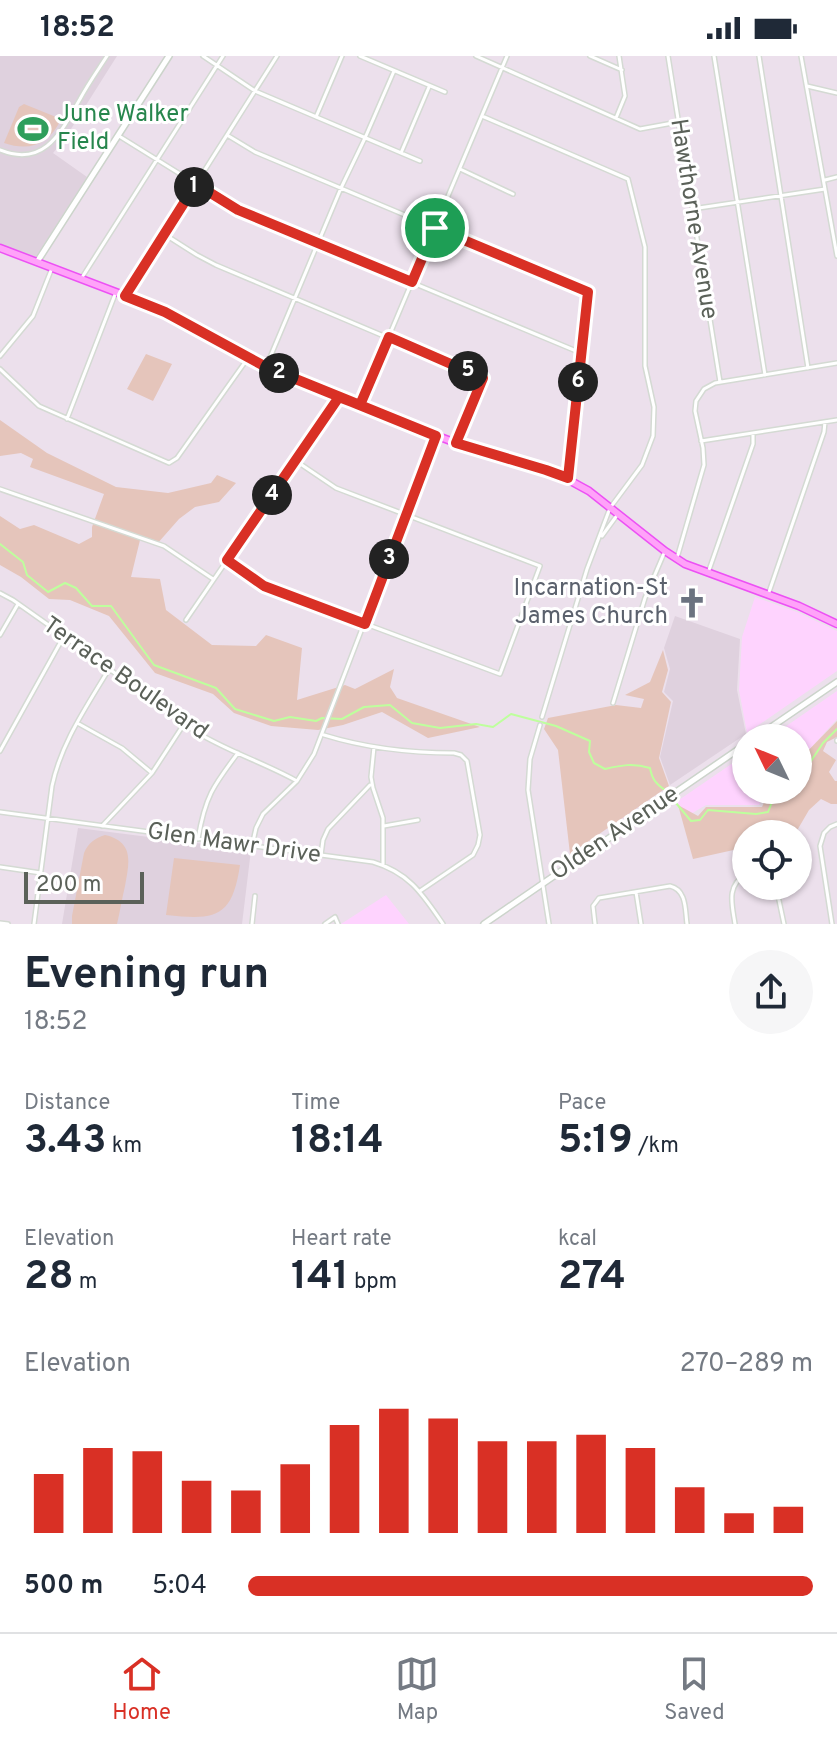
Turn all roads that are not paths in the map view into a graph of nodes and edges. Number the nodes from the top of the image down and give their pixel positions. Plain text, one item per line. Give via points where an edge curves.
1 (107, 56) edge
2 (169, 56) edge
3 (203, 56) edge
4 (223, 56) edge
5 (277, 56) edge
6 (342, 56) edge
7 (360, 56) edge
8 (476, 56) edge
9 (507, 56) edge
10 (590, 56) edge
11 (619, 56) edge
12 (668, 56) edge
13 (714, 56) edge
14 (759, 56) edge
15 (801, 56) edge
16 (217, 65) junction
17 (502, 67) junction
18 (622, 70) junction
19 (394, 71) junction
20 (430, 86) junction
21 (807, 86) junction
22 (255, 91) junction
23 (445, 92) dead end
24 (837, 93) edge
25 (482, 116) junction
26 (316, 117) junction
27 (616, 118) junction
28 (678, 122) junction
29 (118, 135) junction
30 (227, 135) junction
31 (365, 138) junction
32 (0, 150) edge
33 (401, 153) junction
34 (157, 160) junction
35 (420, 161) dead end
36 (460, 169) junction
37 (837, 177) edge
38 (824, 180) junction
39 (196, 184) junction
40 (341, 188) junction
41 (825, 189) junction
42 (513, 194) dead end
43 (781, 196) junction
44 (737, 203) junction
45 (692, 209) junction
46 (834, 225) edge
47 (435, 228) junction
48 (164, 234) junction
49 (318, 243) junction
50 (0, 248) edge
51 (837, 256) edge
52 (37, 262) junction
53 (52, 268) junction
54 (81, 279) junction
55 (412, 282) junction
56 (116, 292) junction
57 (125, 296) junction
58 (295, 298) junction
59 (389, 337) junction
60 (581, 353) junction
61 (0, 356) edge
62 (248, 358) junction
63 (837, 363) edge
64 (266, 367) junction
65 (808, 368) junction
66 (0, 369) edge
67 (765, 375) junction
68 (720, 382) junction
69 (339, 397) junction
70 (360, 405) junction
71 (67, 419) junction
72 (837, 420) edge
73 (825, 422) junction
74 (753, 433) junction
75 (436, 436) junction
76 (701, 441) junction
77 (456, 443) junction
78 (296, 461) junction
79 (568, 478) junction
80 (0, 489) edge
81 (610, 508) junction
82 (406, 514) junction
83 (618, 514) junction
84 (598, 543) junction
85 (665, 551) junction
86 (676, 559) junction
87 (227, 560) junction
88 (708, 574) junction
89 (213, 579) junction
90 (0, 593) edge
91 (768, 595) junction
92 (18, 603) junction
93 (186, 620) dead end
94 (365, 624) junction
95 (837, 624) edge
96 (0, 635) edge
97 (64, 636) junction
98 (109, 669) junction
99 (837, 682) edge
100 (613, 703) dead end
101 (542, 717) dead end
102 (78, 723) junction
103 (184, 724) junction
104 (776, 724) edge
105 (540, 725) dead end
106 (322, 734) junction
107 (374, 747) junction
108 (0, 751) edge
109 (238, 752) junction
110 (732, 754) edge
111 (152, 773) junction
112 (297, 781) junction
113 (372, 784) junction
114 (0, 812) edge
115 (48, 819) junction
116 (418, 820) dead end
117 (837, 824) edge
118 (102, 826) junction
119 (384, 826) junction
120 (198, 839) junction
121 (252, 846) junction
122 (321, 855) junction
123 (383, 865) junction
124 (0, 867) edge
125 (41, 873) junction
126 (542, 884) junction
127 (420, 891) junction
128 (636, 892) junction
129 (255, 896) dead end
130 (732, 900) edge
131 (779, 900) edge
132 (0, 923) edge
133 (8, 924) edge
134 (34, 924) edge
135 (252, 924) edge
136 (325, 924) edge
137 (338, 924) edge
138 (443, 924) edge
139 (484, 924) edge
140 (549, 924) edge
141 (595, 924) edge
142 (641, 924) edge
143 (687, 924) edge
144 (735, 924) edge
145 (784, 924) edge
146 (832, 924) edge

1 - 32 street via 51,143 23,155
2 - 29 main road
3 - 16 street
4 - 16 street
5 - 22 street
6 - 26 street
7 - 19 street
8 - 17 street
9 - 17 street
10 - 18 street
11 - 18 street
12 - 28 street, Hawthorne Avenue
13 - 44 street
14 - 43 street
15 - 21 street
16 - 22 street
16 - 34 street
17 - 25 street
17 - 27 street
18 - 27 street via 625,96
19 - 20 street
19 - 31 street
20 - 23 street
20 - 33 street
21 - 24 street
21 - 38 street
22 - 26 street
22 - 30 street
25 - 36 street
25 - 81 street via 628,179 645,247 645,366 654,426 642,465
26 - 31 street
27 - 28 street via 640,129
28 - 45 street, Hawthorne Avenue
29 - 34 street
29 - 52 main road
30 - 39 street
30 - 40 street
31 - 33 street
31 - 40 street
33 - 35 street
34 - 39 street
34 - 54 street
36 - 42 street
36 - 47 street
37 - 38 street
38 - 41 street
39 - 48 street
39 - 49 street via 238,210
40 - 47 street
40 - 49 street
41 - 43 street
41 - 46 street
43 - 44 street
43 - 65 street
44 - 45 street
44 - 67 street
45 - 68 street, Hawthorne Avenue
46 - 51 street
47 - 55 street
47 - 60 street via 588,292
48 - 57 street
48 - 58 street via 205,260
49 - 55 street
49 - 58 street
50 - 52 main road
52 - 53 main road
53 - 54 main road
53 - 61 street via 33,316
54 - 56 main road
55 - 59 street
55 - 60 street
56 - 57 main road
56 - 71 street
57 - 62 main road
58 - 59 street
58 - 64 street
59 - 70 street
59 - 77 street via 483,378
60 - 79 street
62 - 64 main road
62 - 71 street via 172,462
63 - 65 street
64 - 69 main road
65 - 67 street
66 - 71 street via 35,404
67 - 68 street
68 - 76 street via 699,395 695,411
69 - 70 main road
69 - 78 street
70 - 75 main road
72 - 73 street
73 - 74 street
73 - 91 street
74 - 76 street
74 - 88 street
75 - 77 main road
75 - 82 street
76 - 86 street via 702,473
77 - 79 main road
78 - 82 street via 336,488
78 - 87 street
79 - 81 main road
80 - 89 street via 154,542
81 - 83 main road
81 - 84 street
82 - 94 street
82 - 94 street via 540,566 500,674
83 - 84 street
83 - 85 main road
84 - 101 street
85 - 86 main road
85 - 100 street
86 - 88 main road
87 - 89 street
87 - 94 street via 264,586
88 - 91 main road
89 - 93 street
90 - 92 street, Terrace Boulevard
91 - 95 main road
92 - 96 street
92 - 97 street, Terrace Boulevard
94 - 106 street
97 - 98 street, Terrace Boulevard
97 - 108 street
98 - 102 street
98 - 103 street, Terrace Boulevard
99 - 104 main road
102 - 111 street
102 - 115 street via 57,765
103 - 109 street, Terrace Boulevard
103 - 111 street
105 - 126 street via 528,790
106 - 107 street
106 - 112 street
107 - 113 street
107 - 127 street via 454,753 468,765 478,845 469,858
109 - 112 street, Terrace Boulevard
109 - 120 street via 208,797
110 - 126 main road, Olden Avenue
111 - 118 street
112 - 121 street via 263,814
113 - 119 street
113 - 122 street via 328,829
114 - 115 street, Glen Mawr Drive
115 - 118 street, Glen Mawr Drive
115 - 125 street
116 - 119 street
117 - 146 street via 826,830 820,850
118 - 120 street, Glen Mawr Drive
119 - 123 street
120 - 121 street, Glen Mawr Drive
121 - 122 street, Glen Mawr Drive
122 - 123 street, Glen Mawr Drive
123 - 127 street, Glen Mawr Drive
124 - 125 street
125 - 134 street
126 - 139 main road, Olden Avenue
126 - 140 street
127 - 138 street, Glen Mawr Drive
128 - 141 street via 598,899 592,910
128 - 142 street
128 - 143 street via 677,888
129 - 135 street
130 - 144 street
131 - 145 street
132 - 133 street
136 - 137 street via 335,917

